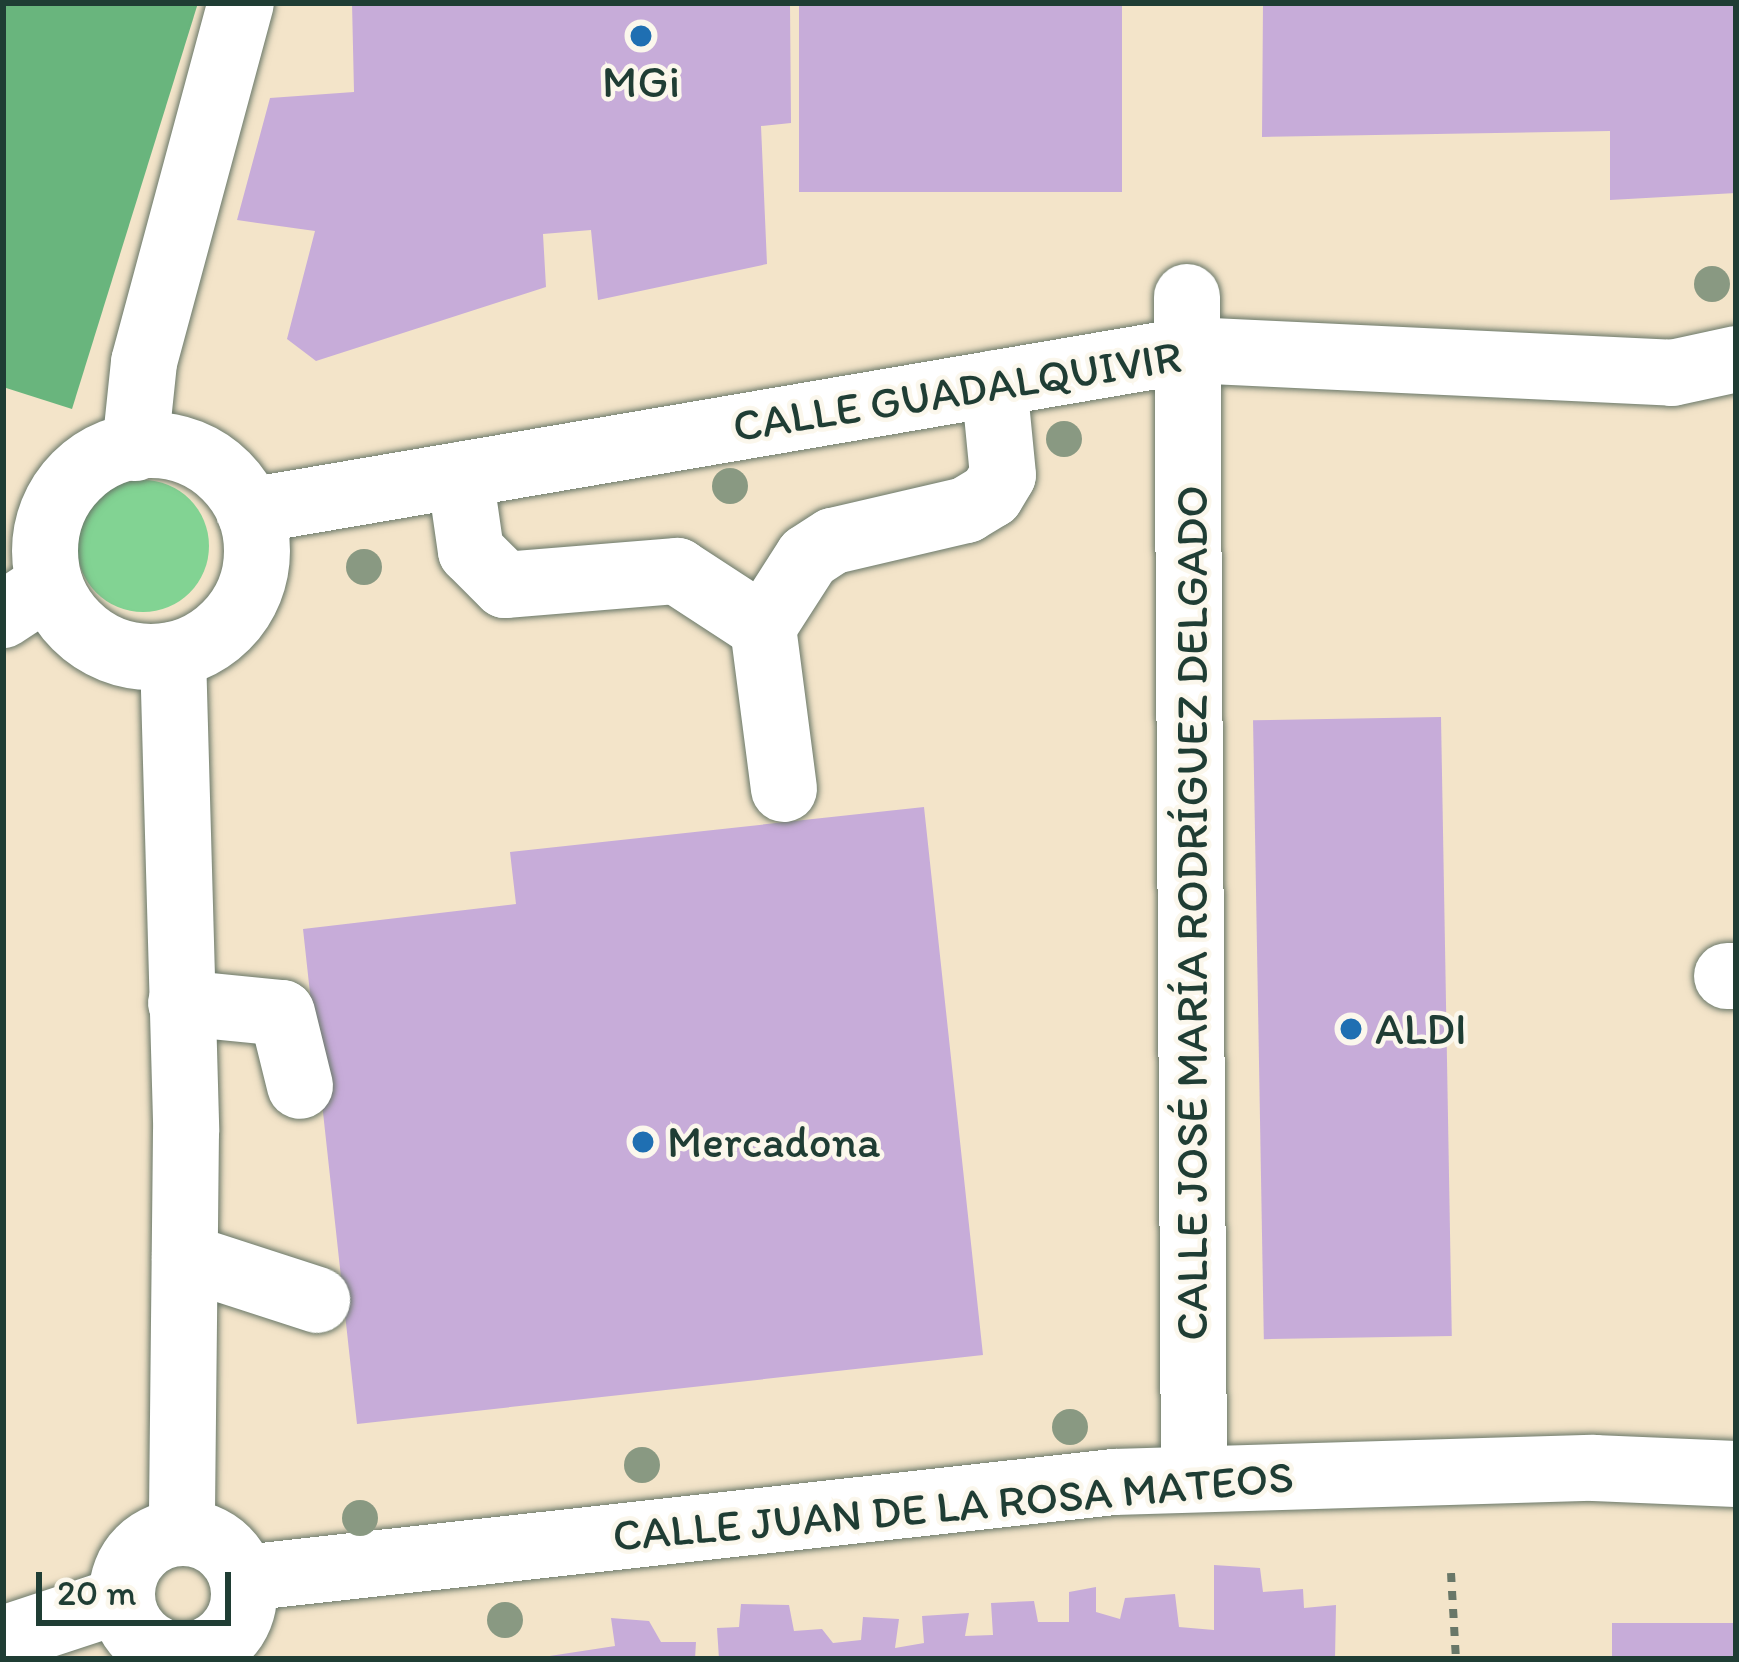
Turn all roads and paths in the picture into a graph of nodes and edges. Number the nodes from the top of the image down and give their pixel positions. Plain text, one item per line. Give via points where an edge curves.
1 (241, 3) edge
2 (1189, 323) junction
3 (1736, 359) edge
4 (1672, 373) junction
5 (994, 383) junction
6 (1736, 404) edge
7 (135, 448) junction
8 (460, 475) junction
9 (249, 511) junction
10 (26, 600) edge
11 (763, 627) junction
12 (173, 656) junction
13 (784, 789) dead end
14 (182, 1003) junction
15 (300, 1086) dead end
16 (185, 1256) junction
17 (317, 1300) dead end
18 (1736, 1474) edge
19 (1194, 1477) junction
20 (182, 1532) junction
21 (1451, 1573) dead end
22 (244, 1578) junction
23 (121, 1600) junction
24 (3, 1639) edge
25 (178, 1657) edge
26 (1456, 1659) edge

1 - 7 street via 144,362
2 - 4 street, CALLE GUADALQUIVIR
2 - 5 street, CALLE GUADALQUIVIR
2 - 19 street, CALLE JOSÉ MARÍA RODRÍGUEZ DELGADO
3 - 4 street, CALLE GUADALQUIVIR
4 - 6 street, CALLE GUADALQUIVIR
5 - 8 street, CALLE GUADALQUIVIR
5 - 11 street via 1003,476 991,495 966,510 833,541 808,557
7 - 9 street via 178,447 212,463
7 - 10 street via 108,453 76,474 49,518
8 - 9 street, CALLE GUADALQUIVIR
8 - 11 street via 471,551 506,585 677,571
9 - 12 street via 257,557 236,615
10 - 12 street via 136,657
11 - 13 street
12 - 14 street
14 - 15 street via 282,1013
14 - 16 street
16 - 17 street
16 - 20 street
18 - 19 street, CALLE JUAN DE LA ROSA MATEOS via 1594,1468
19 - 22 street, CALLE JUAN DE LA ROSA MATEOS via 726,1520
20 - 22 street via 228,1552
20 - 23 street via 139,1551
21 - 26 path
22 - 25 street via 236,1623 223,1640
23 - 24 street
23 - 25 street via 138,1636

